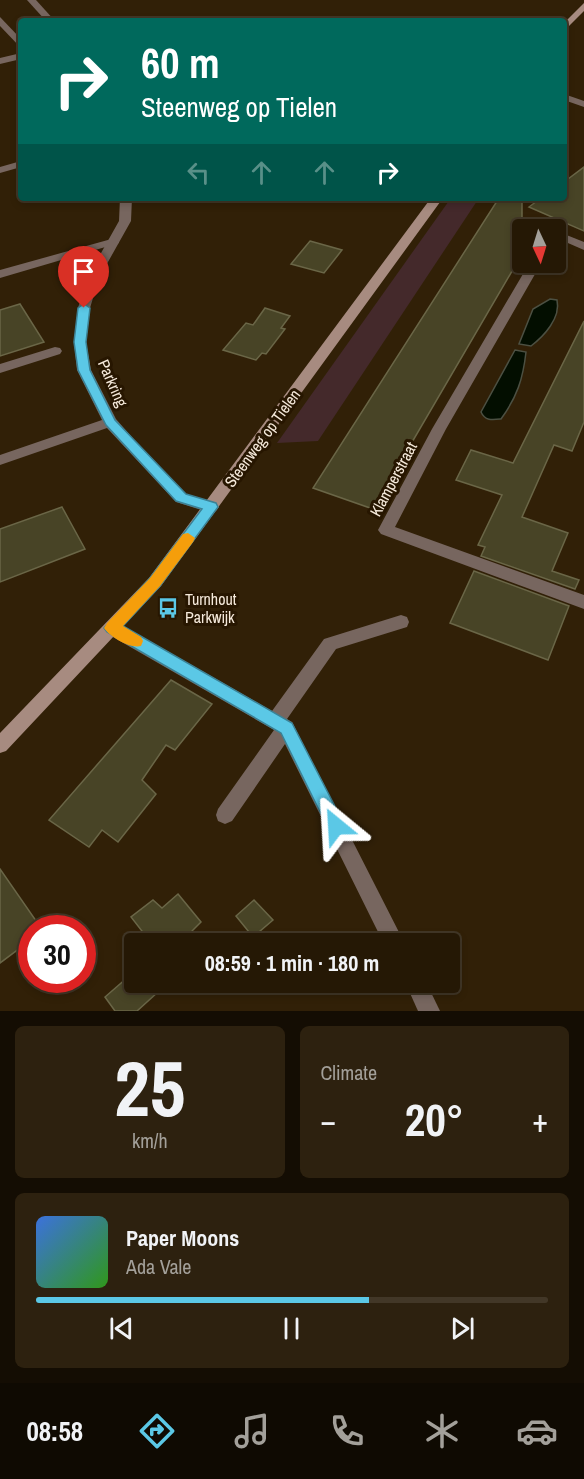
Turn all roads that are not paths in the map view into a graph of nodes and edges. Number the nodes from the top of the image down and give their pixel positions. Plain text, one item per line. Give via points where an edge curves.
1 (31, 0) edge
2 (584, 6) edge
3 (48, 18) edge
4 (0, 20) edge
5 (567, 25) edge
6 (18, 39) edge
7 (18, 57) edge
8 (0, 61) edge
9 (567, 98) edge
10 (584, 104) edge
11 (18, 165) edge
12 (0, 170) edge
13 (126, 201) edge
14 (435, 201) edge
15 (566, 238) edge
16 (115, 241) junction
17 (584, 246) edge
18 (530, 273) edge
19 (0, 274) edge
20 (55, 351) dead end
21 (0, 369) edge
22 (110, 422) junction
23 (0, 460) edge
24 (211, 507) junction
25 (584, 602) edge
26 (401, 622) dead end
27 (112, 628) junction
28 (281, 724) junction
29 (0, 745) edge
30 (225, 815) dead end
31 (389, 933) edge
32 (420, 993) edge
33 (429, 1011) edge

1 - 3 street
2 - 5 street
4 - 6 street
7 - 8 street
9 - 10 street
11 - 12 street
13 - 16 street, Parkring via 125,221
14 - 24 street, Steenweg op Tielen
15 - 17 street
16 - 19 street
16 - 22 street, Parkring via 93,278 80,342 84,370
18 - 25 street, Klamperstraat via 386,530
20 - 21 street
22 - 23 street
22 - 24 street, Parkring via 181,498
24 - 27 street, Steenweg op Tielen via 155,582
26 - 28 street via 330,644
27 - 28 street
27 - 29 street, Steenweg op Tielen
28 - 30 street
28 - 31 street
32 - 33 street

